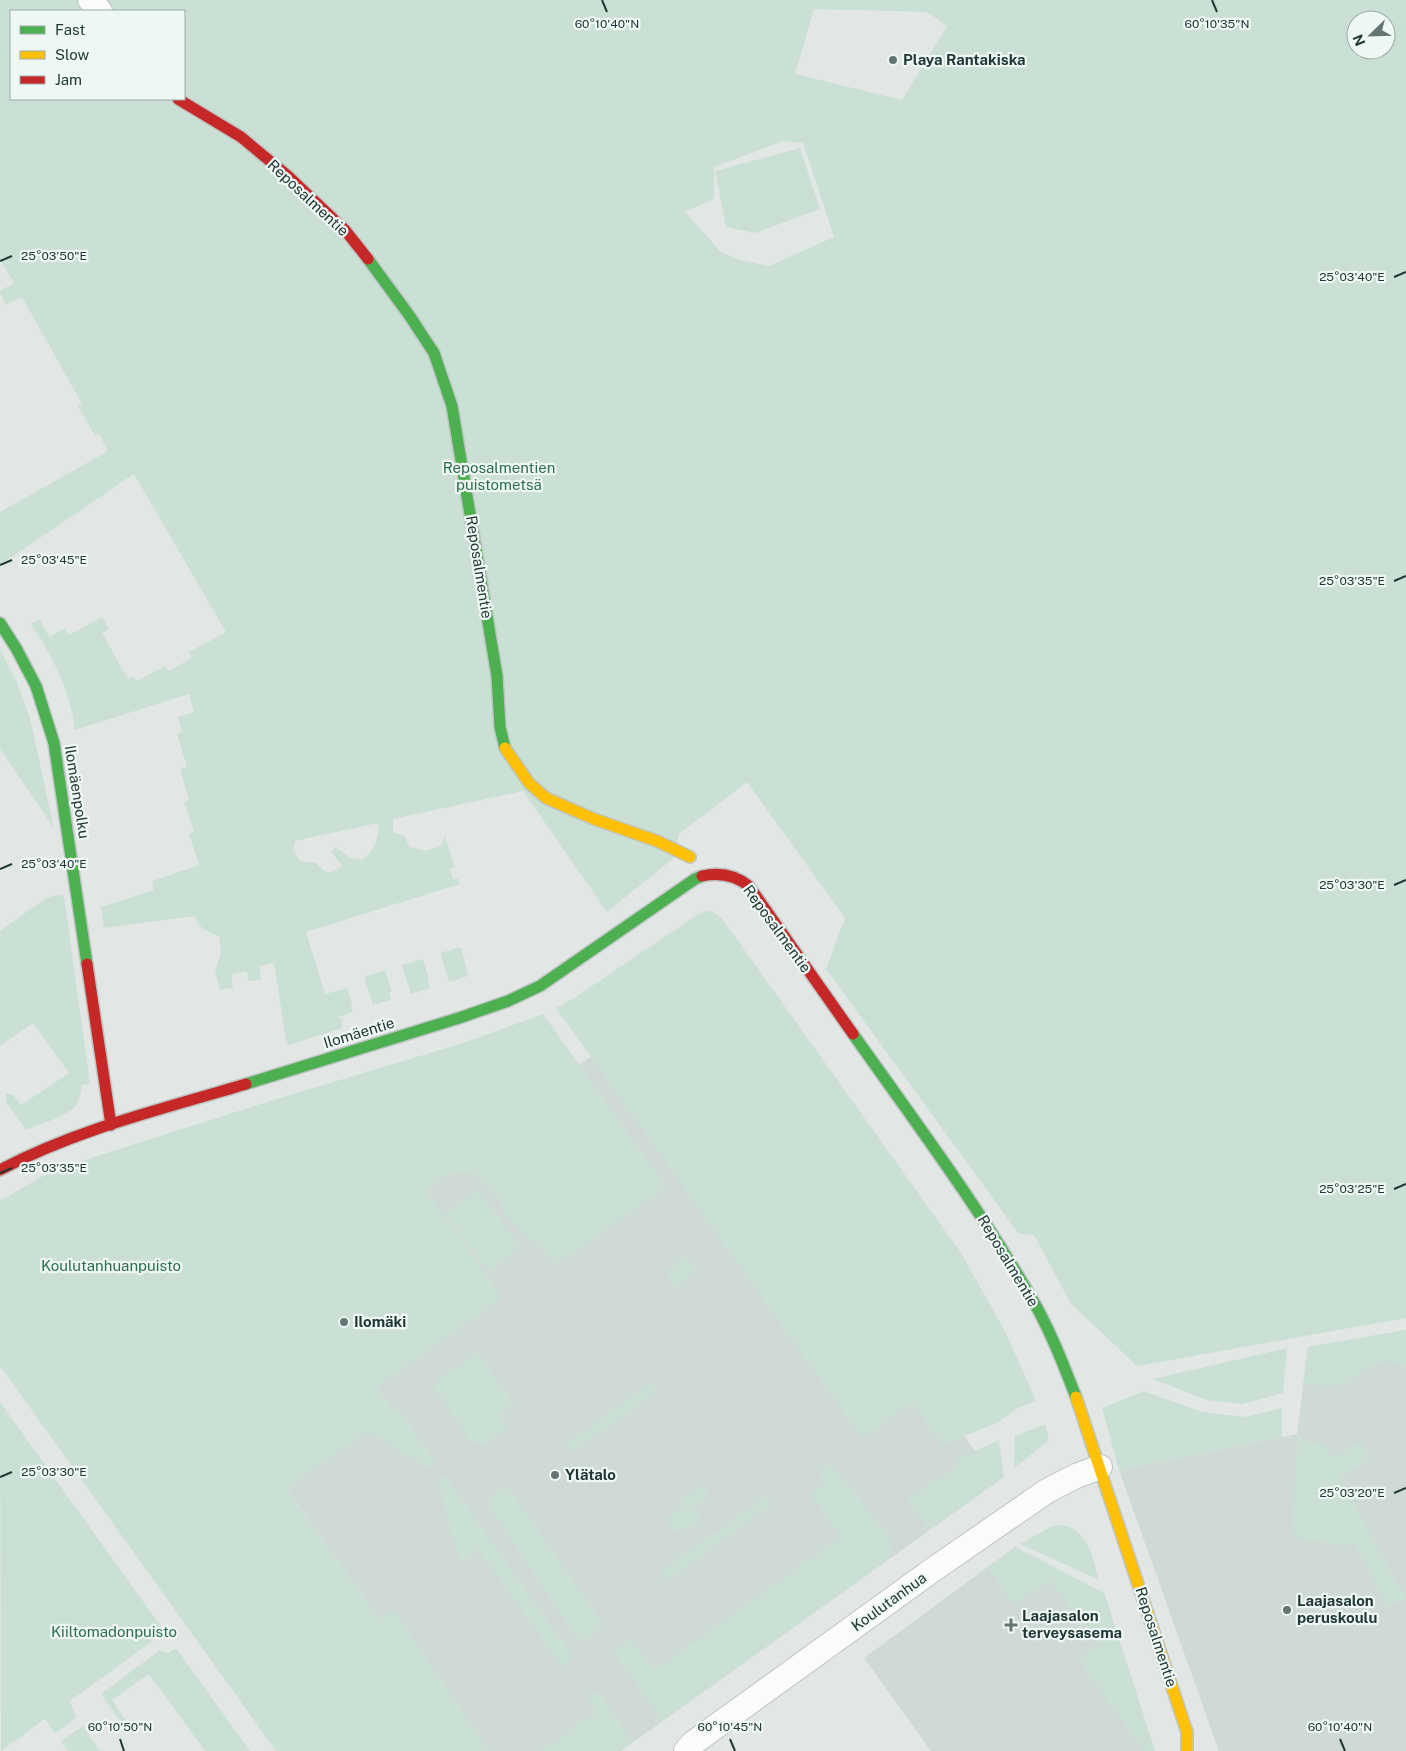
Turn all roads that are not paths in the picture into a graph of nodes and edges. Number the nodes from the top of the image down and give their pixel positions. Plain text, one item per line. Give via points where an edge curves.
1 (90, 0) edge
2 (99, 10) edge
3 (180, 100) edge
4 (0, 623) edge
5 (690, 857) dead end
6 (703, 875) joint
7 (111, 1126) junction
8 (0, 1170) edge
9 (1100, 1467) junction
10 (1192, 1748) edge
11 (686, 1751) edge

1 - 2 street
3 - 5 street, Reposalmentie via 241,137 345,230 434,353 452,406 497,676 500,727 516,766 528,783 546,798
4 - 7 street, Ilomäenpolku via 36,686 54,743
6 - 7 street, Ilomäentie via 540,986 508,1001
6 - 9 street, Reposalmentie via 719,873 742,880 749,886 982,1217 1036,1307 1058,1352
7 - 8 street, Ilomäentie via 63,1140
9 - 10 street, Reposalmentie
9 - 11 street, Koulutanhua via 1061,1482 992,1528

